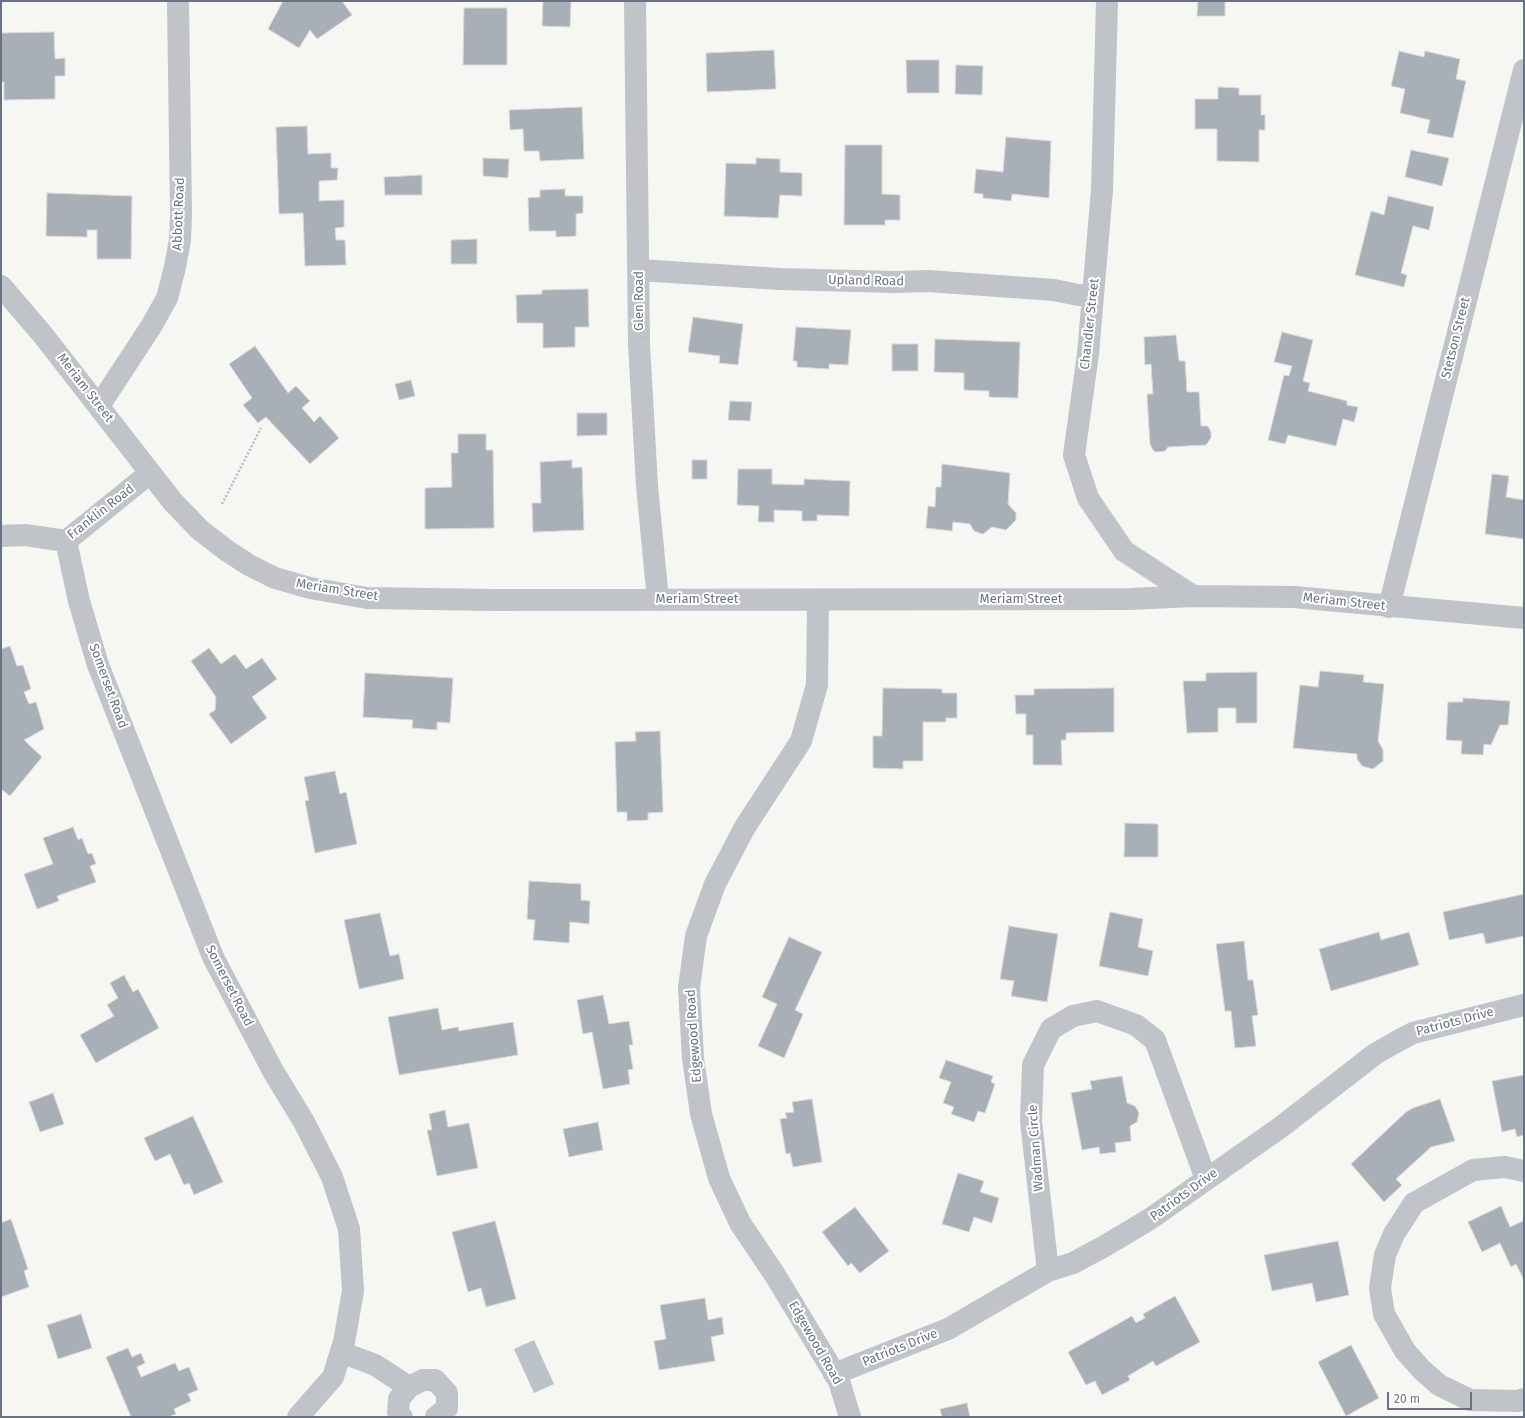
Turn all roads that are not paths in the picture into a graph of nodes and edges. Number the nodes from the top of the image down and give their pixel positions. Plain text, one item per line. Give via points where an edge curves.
1 (178, 1) edge
2 (635, 1) edge
3 (1107, 1) edge
4 (1524, 70) edge
5 (639, 270) junction
6 (1, 286) edge
7 (1093, 295) junction
8 (99, 406) junction
9 (150, 473) junction
10 (1, 536) edge
11 (66, 541) junction
12 (1193, 596) junction
13 (658, 600) junction
14 (818, 600) junction
15 (1389, 607) junction
16 (1524, 618) edge
17 (1524, 1005) edge
18 (1524, 1171) edge
19 (1206, 1179) junction
20 (1048, 1270) junction
21 (341, 1352) junction
22 (834, 1374) junction
23 (409, 1388) junction
24 (1524, 1399) edge
25 (298, 1417) edge
26 (402, 1417) edge
27 (436, 1417) edge
28 (850, 1417) edge

1 - 8 street, Abbott Road via 181,214 175,268 167,298
2 - 5 street, Glen Road
3 - 7 street, Chandler Street via 1102,190
4 - 15 street, Stetson Street
5 - 7 street, Upland Road via 779,279 928,281
5 - 13 street, Glen Road via 639,344 646,466
6 - 8 street, Meriam Street
7 - 12 street, Chandler Street via 1074,455 1088,498 1124,551
8 - 9 street, Meriam Street
9 - 11 street, Franklin Road
9 - 13 street, Meriam Street via 194,524 226,550 276,578 310,588 367,598
10 - 11 street, Franklin Road via 24,535
11 - 21 street, Somerset Road via 77,594 98,665 213,957 272,1071 304,1122 332,1177 349,1229 353,1291
12 - 14 street, Meriam Street via 1123,599
12 - 15 street, Meriam Street via 1294,597
13 - 14 street, Meriam Street
14 - 22 street, Edgewood Road via 818,685 801,741 745,827 715,884 696,936 689,988 701,1114 719,1178 740,1223 775,1274
15 - 16 street, Meriam Street
17 - 19 street, Patriots Drive via 1413,1033 1396,1042 1375,1054 1281,1127
18 - 24 street via 1505,1168 1473,1170 1414,1203 1384,1255 1380,1288 1384,1314 1405,1351 1440,1385 1470,1400 1518,1402
19 - 20 street, Patriots Drive via 1150,1219 1103,1247 1072,1263
19 - 20 street, Wadman Circle via 1155,1040 1136,1025 1097,1011 1073,1016 1051,1029 1033,1065 1031,1121
20 - 22 street, Patriots Drive via 948,1329
21 - 23 street via 375,1365
21 - 25 street, Somerset Road via 333,1377
22 - 28 street, Edgewood Road
23 - 26 street via 399,1399 398,1412
23 - 27 street via 423,1380 434,1380 447,1393 447,1408

